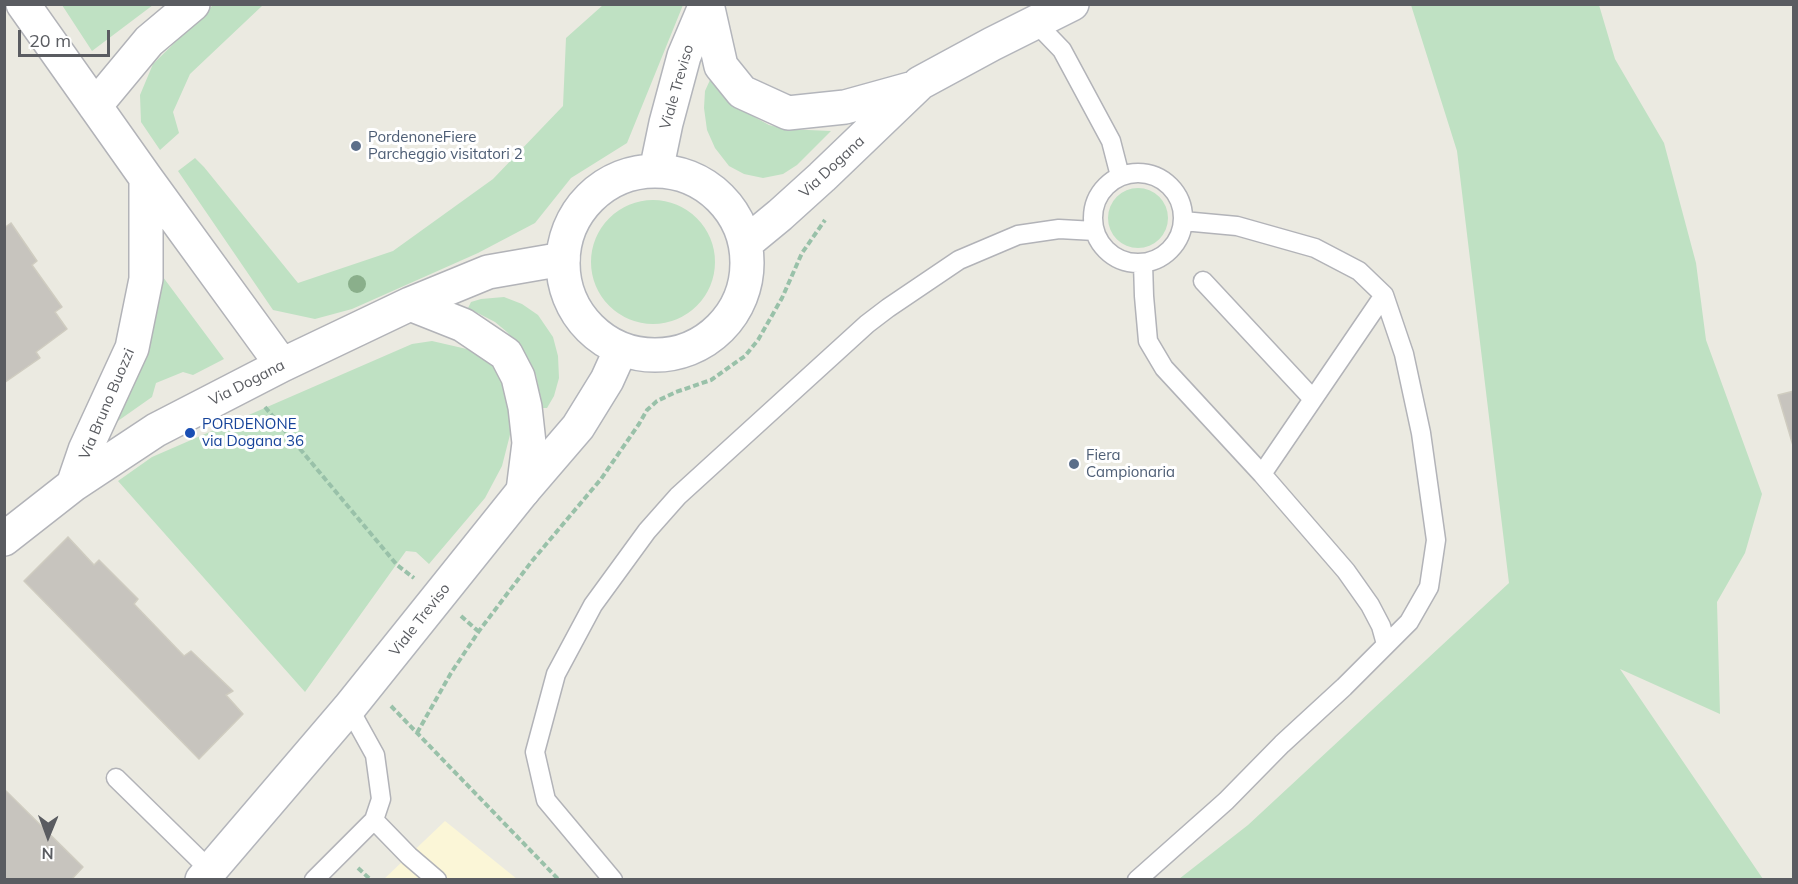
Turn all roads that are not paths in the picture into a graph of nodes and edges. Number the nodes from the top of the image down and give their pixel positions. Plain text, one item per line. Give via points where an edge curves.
1 (23, 4) edge
2 (194, 4) edge
3 (706, 4) edge
4 (1072, 4) edge
5 (1036, 23) junction
6 (915, 87) junction
7 (95, 106) junction
8 (656, 171) junction
9 (1120, 177) junction
10 (146, 178) junction
11 (1183, 221) junction
12 (1095, 231) junction
13 (746, 243) junction
14 (563, 259) junction
15 (1143, 263) junction
16 (1203, 281) dead end
17 (1384, 296) junction
18 (410, 304) junction
19 (621, 349) junction
20 (282, 365) junction
21 (1313, 399) junction
22 (1262, 474) junction
23 (74, 485) junction
24 (523, 491) junction
25 (9, 526) edge
26 (1386, 644) junction
27 (359, 696) junction
28 (116, 778) dead end
29 (374, 820) junction
30 (206, 874) edge
31 (314, 879) edge
32 (436, 879) edge
33 (613, 879) edge
34 (1137, 879) edge

1 - 7 street
2 - 7 street via 149,41
3 - 6 street, Via Dogana via 721,66 742,92 788,112 845,107
3 - 8 street, Viale Treviso via 684,56
4 - 5 street, Via Dogana
5 - 6 street, Via Dogana
5 - 9 lane via 1062,50 1111,141
6 - 13 street, Via Dogana
7 - 10 street
8 - 13 street via 687,176 714,191 734,214
8 - 14 street via 628,175 603,187 582,207 568,232
9 - 11 lane via 1133,173 1159,178 1177,196
9 - 12 lane via 1109,183 1098,199 1093,218
10 - 20 street
10 - 23 street, Via Bruno Buozzi via 146,279 132,348 85,450
11 - 15 lane via 1170,249
11 - 17 lane via 1236,226 1315,248 1359,271
12 - 15 lane via 1113,255
12 - 33 lane via 1059,229 1018,235 959,260 867,324 678,496 647,531 593,606 556,674 536,752 546,800
13 - 19 street via 747,271 741,299 726,323 704,342 677,353 649,356
14 - 18 street, Via Dogana via 488,272
14 - 19 street via 566,287 577,313 596,334
15 - 22 lane via 1148,341 1164,368
16 - 21 lane
17 - 21 lane
17 - 26 lane via 1404,354 1421,433 1436,540 1429,587 1408,622
18 - 20 street, Via Dogana
18 - 24 street via 463,325 506,354 518,378 525,407 529,443
19 - 24 street, Viale Treviso via 578,427
20 - 23 street, Via Dogana via 156,430
21 - 22 lane
22 - 26 lane via 1346,571 1370,605
23 - 25 street, Via Dogana
24 - 27 street, Viale Treviso
26 - 34 lane via 1226,801
27 - 29 lane via 375,755 381,799
27 - 30 street, Viale Treviso
28 - 30 lane
29 - 31 lane
29 - 32 lane

